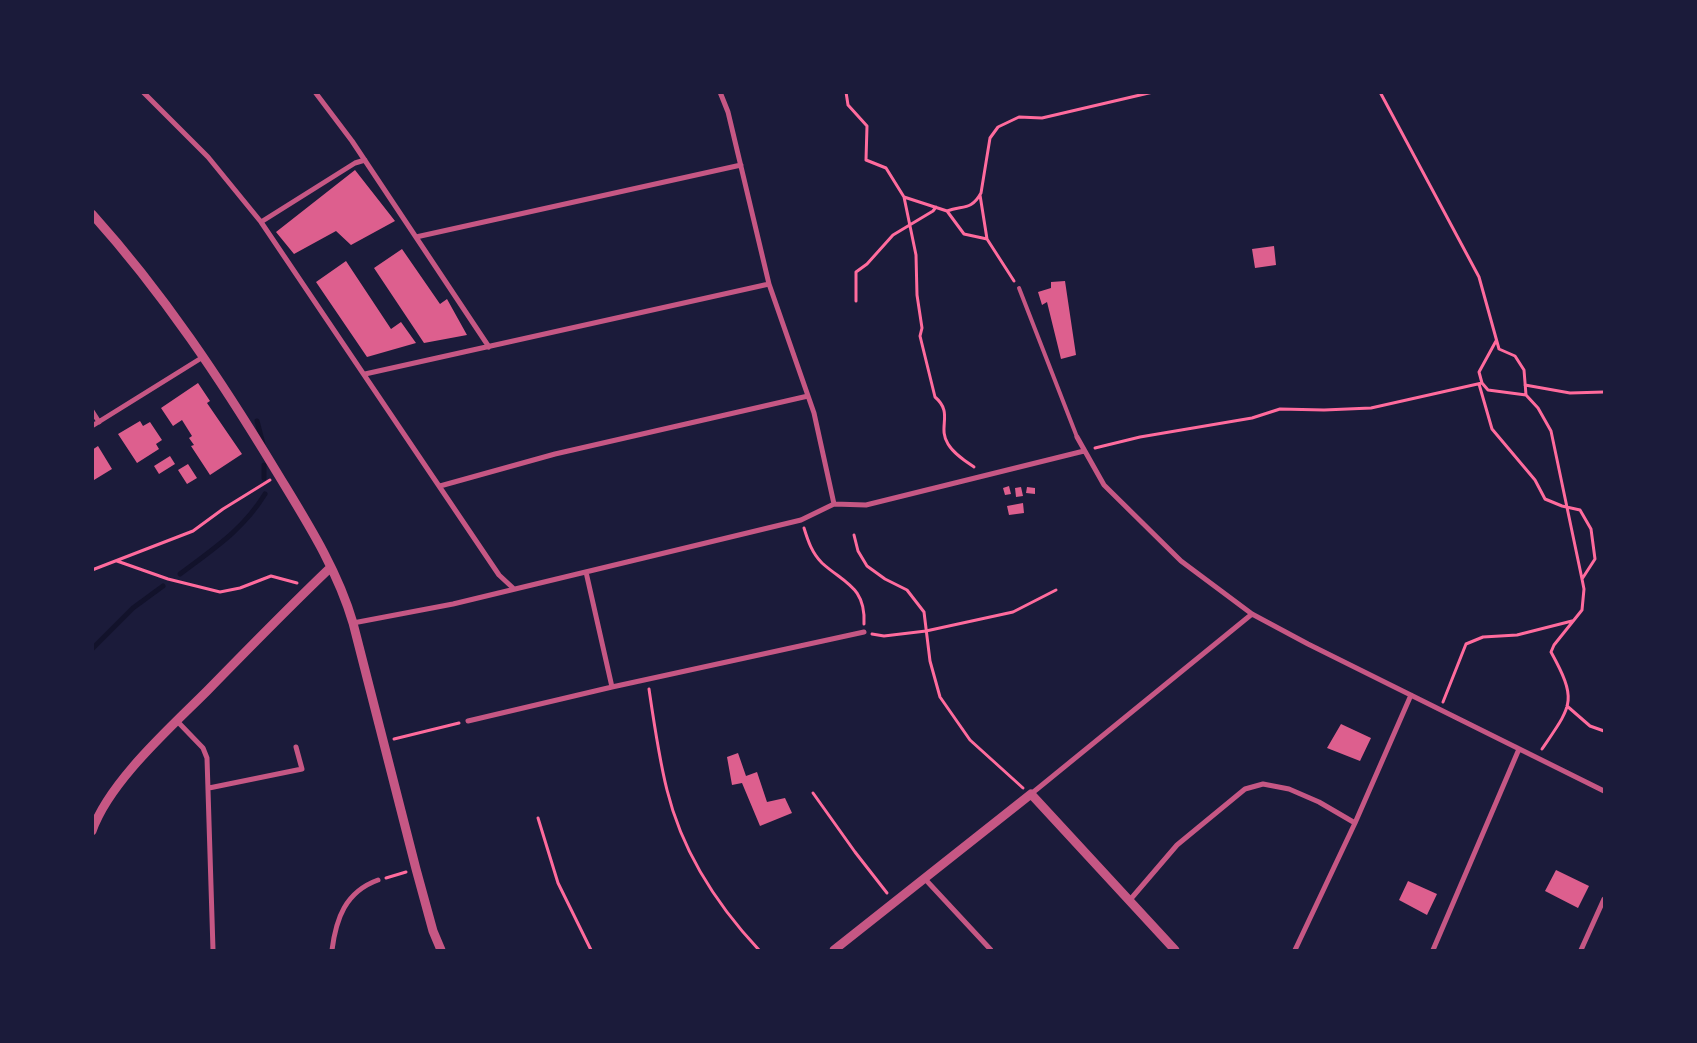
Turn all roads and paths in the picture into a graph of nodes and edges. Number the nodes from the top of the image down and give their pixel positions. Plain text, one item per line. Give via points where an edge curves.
1 (144, 92) edge
2 (315, 92) edge
3 (720, 92) edge
4 (846, 92) edge
5 (1153, 92) edge
6 (1380, 92) edge
7 (364, 160) junction
8 (741, 165) junction
9 (980, 195) junction
10 (904, 197) junction
11 (936, 207) junction
12 (947, 211) junction
13 (92, 214) edge
14 (261, 222) junction
15 (911, 223) junction
16 (416, 237) junction
17 (987, 239) junction
18 (769, 284) junction
19 (1018, 288) joint
20 (856, 301) dead end
21 (1497, 340) junction
22 (489, 347) junction
23 (204, 356) junction
24 (365, 374) junction
25 (1480, 383) junction
26 (1525, 385) junction
27 (1604, 392) edge
28 (1526, 395) junction
29 (808, 396) junction
30 (92, 411) edge
31 (99, 422) junction
32 (92, 426) edge
33 (1077, 437) joint
34 (1084, 451) junction
35 (984, 474) junction
36 (279, 475) junction
37 (440, 486) junction
38 (834, 504) junction
39 (1568, 508) junction
40 (802, 520) junction
41 (854, 535) dead end
42 (117, 561) junction
43 (331, 567) junction
44 (92, 570) edge
45 (586, 572) junction
46 (1582, 578) junction
47 (310, 587) junction
48 (513, 588) junction
49 (1056, 590) dead end
50 (1252, 614) junction
51 (1574, 621) junction
52 (353, 623) junction
53 (926, 631) junction
54 (864, 632) junction
55 (648, 679) junction
56 (612, 687) junction
57 (1411, 695) junction
58 (1567, 706) junction
59 (1440, 709) junction
60 (177, 721) junction
61 (468, 721) joint
62 (1604, 731) edge
63 (384, 741) junction
64 (296, 747) dead end
65 (1519, 748) junction
66 (1536, 757) junction
67 (209, 788) junction
68 (1604, 792) edge
69 (813, 793) dead end
70 (1031, 794) junction
71 (538, 818) dead end
72 (1356, 823) junction
73 (92, 831) edge
74 (416, 869) junction
75 (925, 879) junction
76 (378, 880) joint
77 (1604, 899) edge
78 (1129, 901) junction
79 (895, 903) junction
80 (213, 950) edge
81 (332, 950) edge
82 (441, 950) edge
83 (591, 950) edge
84 (759, 950) edge
85 (834, 950) edge
86 (991, 950) edge
87 (1175, 950) edge
88 (1295, 950) edge
89 (1433, 950) edge
90 (1581, 950) edge

1 - 14 street via 208,157
2 - 7 street
3 - 8 street
4 - 10 path via 848,105 867,126 866,160 886,168
5 - 9 path via 1042,118 1019,117 998,127 990,138
6 - 21 path via 1479,277
7 - 14 street
7 - 16 street
8 - 16 street
8 - 18 street
9 - 12 path via 971,206
9 - 17 path
10 - 11 path
10 - 15 path
11 - 12 path
11 - 15 path
12 - 17 path via 964,234
13 - 23 street via 133,260
14 - 24 street
15 - 20 path via 893,235 856,272
15 - 35 path via 921,315 920,336 935,397 942,403 946,414 944,432 947,444
16 - 22 street
17 - 19 path
18 - 22 street
18 - 29 street
19 - 33 lane
21 - 25 path via 1479,372
21 - 26 path via 1499,349 1516,356 1524,370
22 - 24 street
23 - 31 street
23 - 36 street
24 - 37 street
25 - 28 path via 1488,390
25 - 34 path via 1371,408 1280,409 1252,418 1140,437
25 - 39 path via 1492,429 1535,480 1545,499
26 - 27 path via 1570,393
26 - 28 path
28 - 39 path via 1551,431
29 - 37 street via 555,454
29 - 38 street
30 - 31 street
31 - 32 street
33 - 34 street
34 - 35 street
34 - 50 street via 1104,484 1181,561
35 - 38 street via 866,504
36 - 42 path via 192,531
36 - 43 street
37 - 48 street via 499,575
38 - 40 street
39 - 46 path
39 - 46 path via 1580,510 1595,543 1595,559
40 - 45 street
40 - 54 path via 811,549 822,563 848,582 859,597 864,614
41 - 53 path via 867,566 907,590 924,612
42 - 44 path
42 - 47 path via 168,579 220,592 271,576
43 - 47 street
43 - 52 street
45 - 48 street
45 - 56 street
46 - 51 path via 1582,610
47 - 60 street
48 - 52 street via 453,604
49 - 53 path via 1013,612
50 - 57 street
50 - 70 street
51 - 58 path via 1551,652 1568,686
51 - 59 path via 1516,635 1482,637 1466,644
52 - 63 street
53 - 54 path via 884,636
53 - 70 path via 940,697 970,740
54 - 55 street
55 - 56 street
55 - 84 path via 667,791 686,843 701,875 740,930
56 - 61 street
57 - 59 street
57 - 72 street
58 - 62 path via 1590,726
58 - 66 path via 1564,716
59 - 65 street
60 - 67 street via 203,748
60 - 73 street via 116,787
61 - 63 path
63 - 74 street
64 - 67 street via 302,769
65 - 66 street
65 - 89 street
66 - 68 street
67 - 80 street
69 - 79 path
70 - 75 street
70 - 78 street
71 - 83 path via 558,883
72 - 78 street via 1289,789 1263,784 1245,789 1177,845
72 - 88 street
74 - 76 path
74 - 82 street
75 - 79 street
75 - 86 street
76 - 81 street via 356,891 347,901
77 - 90 street
78 - 87 street
79 - 85 street

